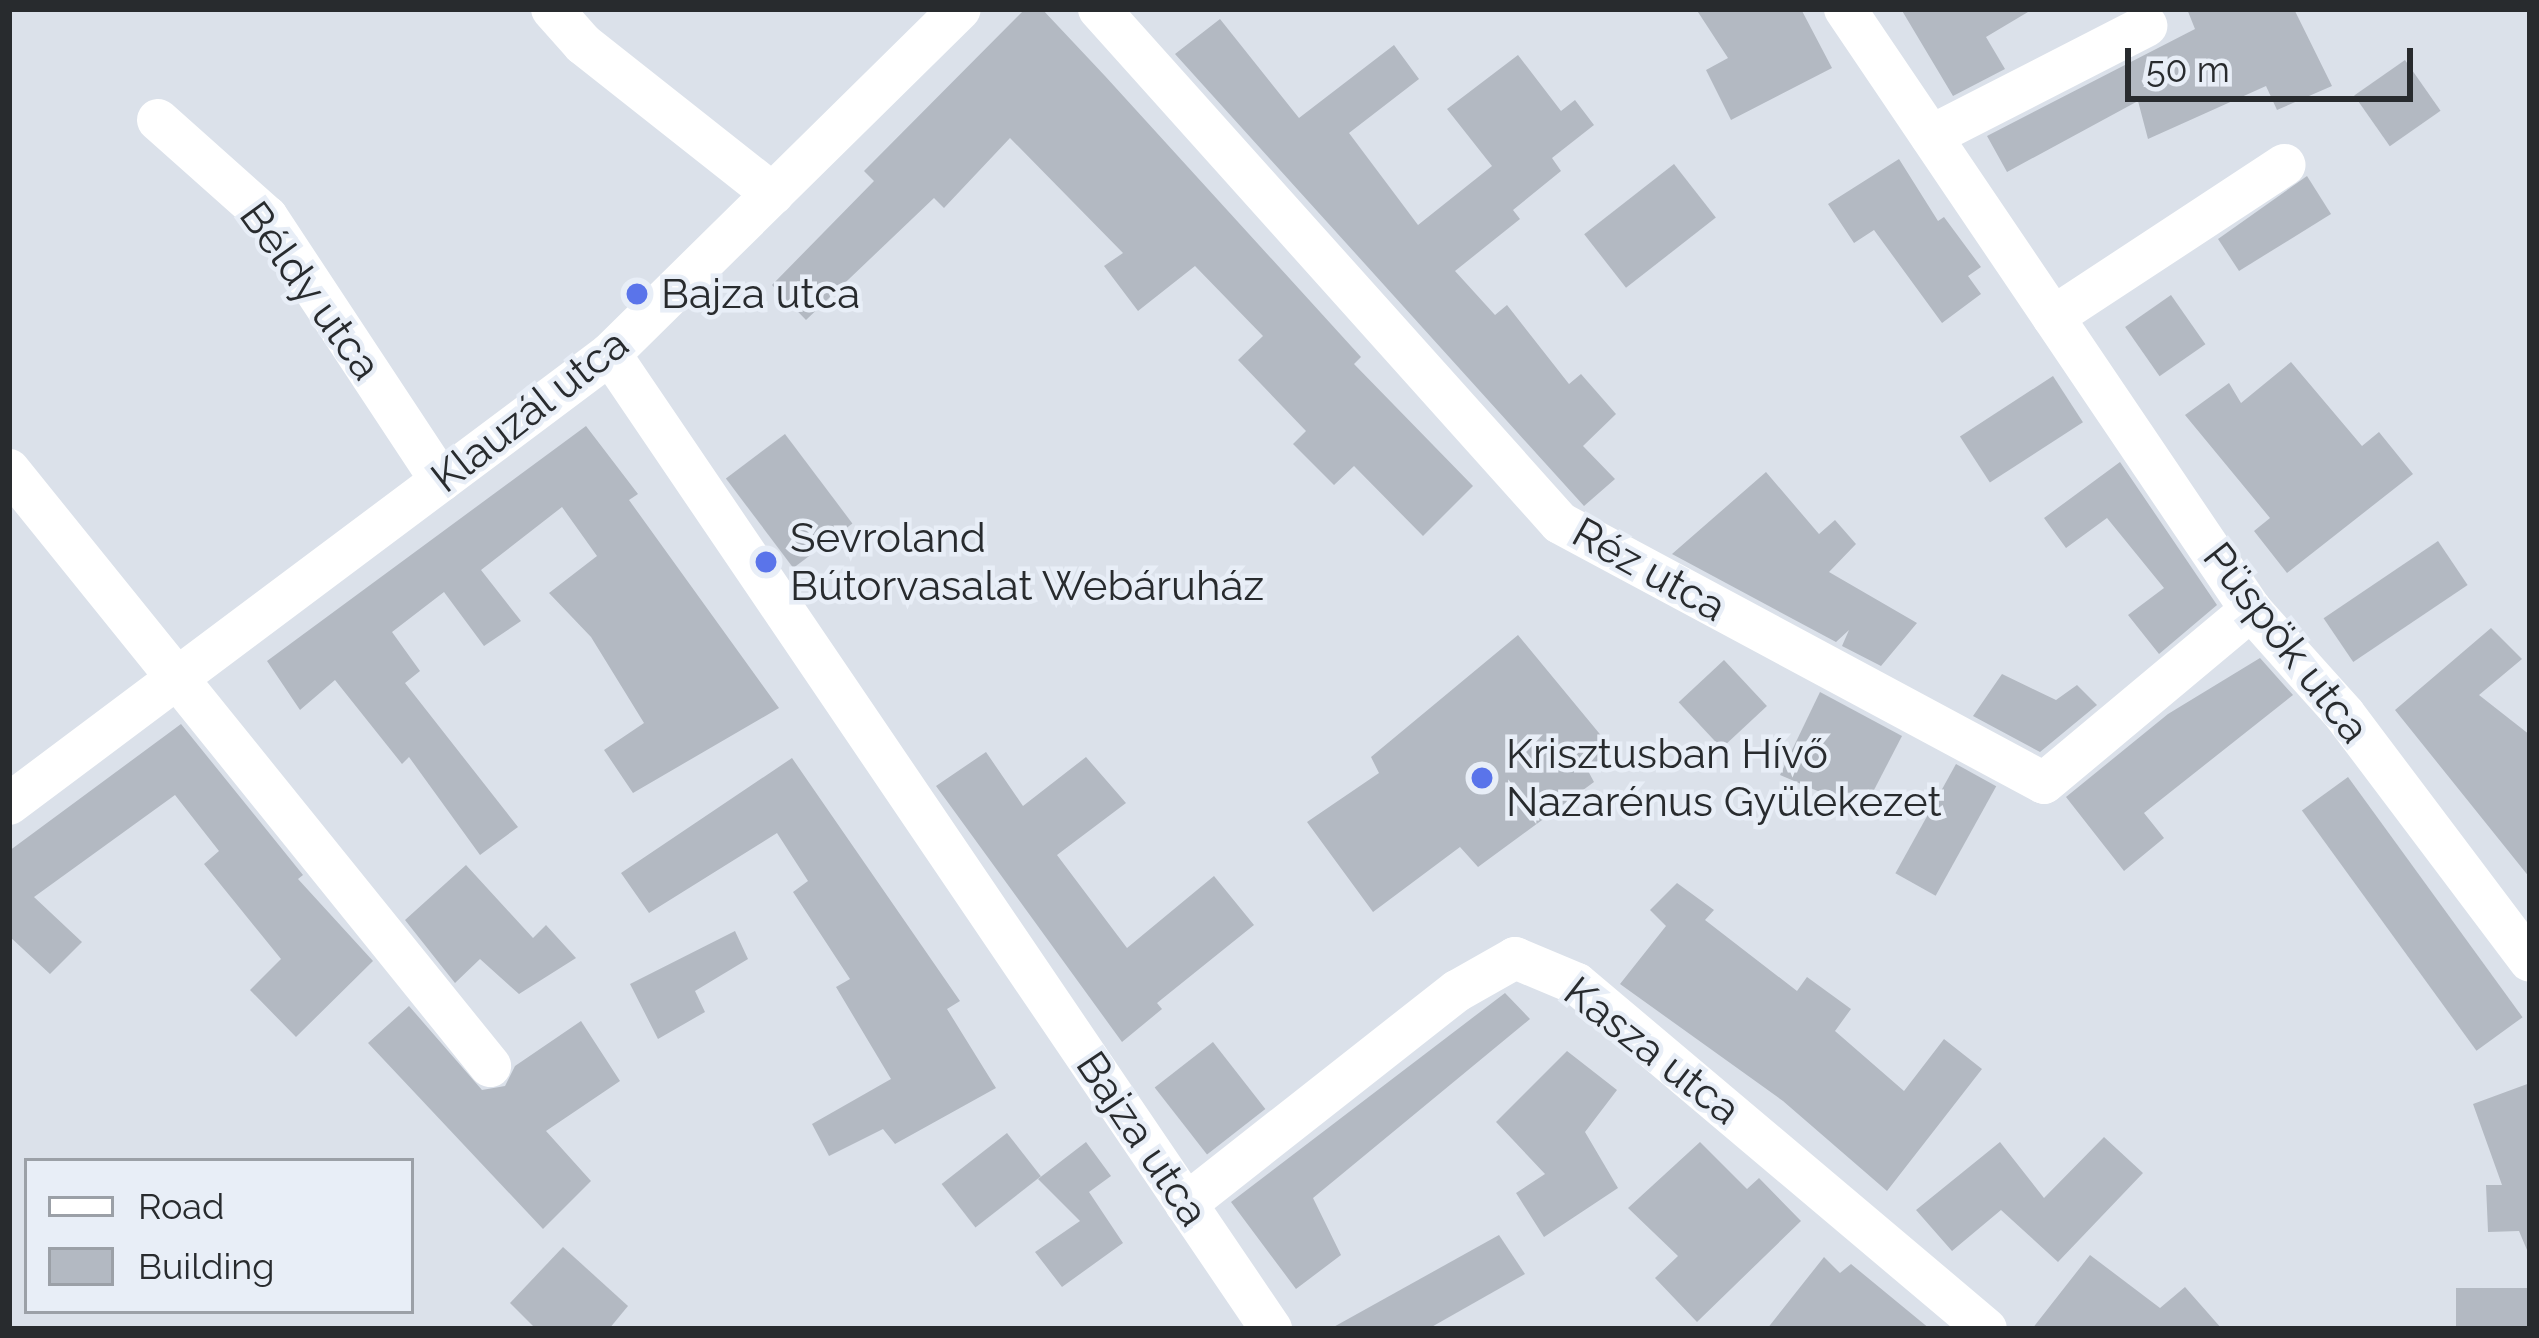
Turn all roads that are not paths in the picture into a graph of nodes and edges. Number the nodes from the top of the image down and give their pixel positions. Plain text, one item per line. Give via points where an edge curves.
1 (552, 9) edge
2 (960, 9) edge
3 (1099, 9) edge
4 (1845, 9) edge
5 (2146, 26) dead end
6 (158, 120) dead end
7 (1931, 136) junction
8 (2284, 165) dead end
9 (772, 194) junction
10 (2053, 317) junction
11 (610, 354) junction
12 (9, 470) edge
13 (441, 481) junction
14 (2251, 610) junction
15 (176, 680) junction
16 (9, 804) edge
17 (2530, 961) edge
18 (490, 1066) dead end
19 (1186, 1204) junction
20 (1270, 1329) edge
21 (1986, 1329) edge

1 - 9 street via 583,44
2 - 9 street, Klauzál utca
3 - 14 street, Réz utca via 1560,524 2044,783
4 - 7 street, Püspök utca
5 - 7 street
6 - 13 street, Béldy utca via 267,217
7 - 10 street, Püspök utca
8 - 10 street
9 - 11 street, Klauzál utca
10 - 14 street, Püspök utca
11 - 13 street, Klauzál utca
11 - 19 street, Bajza utca
12 - 15 street
13 - 15 street, Klauzál utca
14 - 17 street, Püspök utca via 2344,714
15 - 16 street, Klauzál utca
15 - 18 street
19 - 20 street, Bajza utca
19 - 21 street, Kasza utca via 1457,991 1515,958 1577,984

